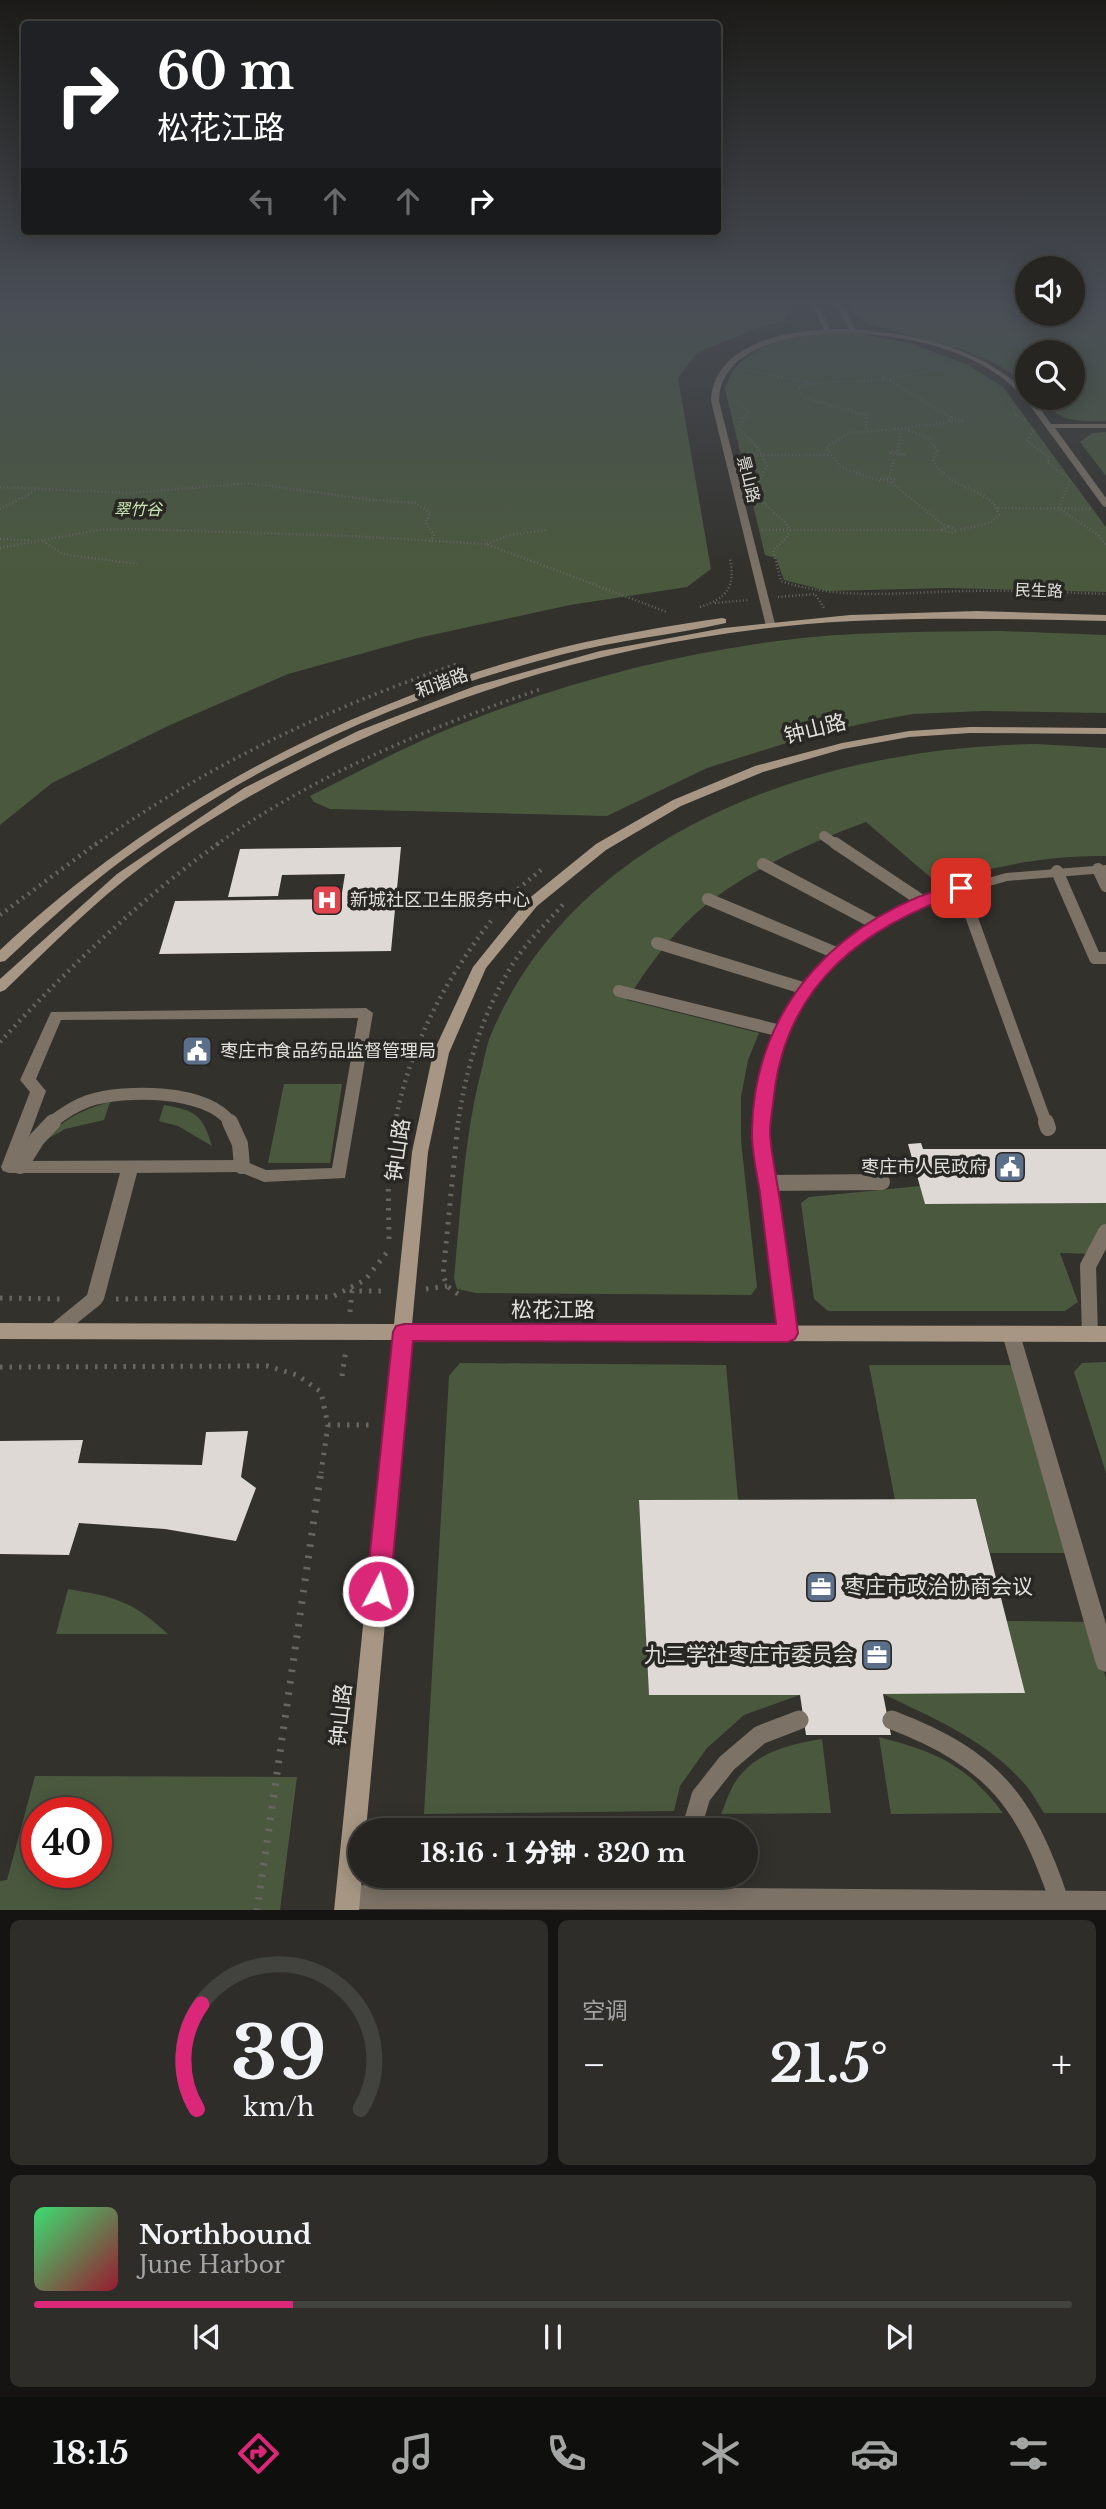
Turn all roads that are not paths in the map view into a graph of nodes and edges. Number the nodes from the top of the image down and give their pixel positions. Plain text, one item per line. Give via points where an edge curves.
1 (715, 393) edge
2 (1038, 410) edge
3 (1050, 426) junction
4 (1106, 426) edge
5 (1106, 504) edge
6 (973, 608) junction
7 (1106, 609) edge
8 (1106, 618) edge
9 (769, 620) junction
10 (1100, 731) edge
11 (824, 836) dead end
12 (763, 864) dead end
13 (1102, 869) edge
14 (1057, 871) junction
15 (1106, 886) edge
16 (961, 888) junction
17 (708, 899) dead end
18 (922, 901) junction
19 (876, 924) junction
20 (657, 943) dead end
21 (836, 953) junction
22 (0, 958) edge
23 (1106, 958) edge
24 (0, 987) edge
25 (806, 989) junction
26 (619, 991) dead end
27 (781, 1031) junction
28 (1048, 1128) dead end
29 (20, 1166) junction
30 (242, 1166) junction
31 (130, 1167) junction
32 (882, 1182) dead end
33 (768, 1183) junction
34 (1106, 1232) edge
35 (0, 1331) edge
36 (55, 1331) junction
37 (404, 1332) junction
38 (788, 1333) junction
39 (1011, 1334) junction
40 (1098, 1334) edge
41 (1106, 1661) edge
42 (799, 1720) dead end
43 (892, 1720) dead end
44 (695, 1818) edge
45 (686, 1888) edge
46 (1060, 1903) junction
47 (347, 1904) edge
48 (1106, 1904) edge

1 - 9 street, 景山路
2 - 3 street, 景山路
3 - 4 street
3 - 5 street, 景山路
6 - 7 main road, 民生路
6 - 8 main road, 民生路
6 - 9 main road, 和谐路
9 - 22 main road, 和谐路 via 687,626 588,646 477,677 373,714 277,760 177,817 72,894
9 - 24 main road, 和谐路 via 544,668 339,744 207,818 140,863
10 - 37 main road, 钟山路 via 909,734 842,746 759,769 677,803 601,847 532,902 480,967 441,1053 421,1152
11 - 18 lane
12 - 19 lane
13 - 14 street
13 - 15 lane
14 - 16 street
14 - 23 lane via 1095,958
16 - 18 street
16 - 28 lane
17 - 21 lane
18 - 19 street
19 - 21 street
20 - 25 lane
21 - 25 street
25 - 27 street
26 - 27 lane
27 - 33 street via 768,1074 761,1131
29 - 30 lane via 37,1136 53,1122 76,1105 109,1095 184,1096 205,1101 223,1112 235,1131
29 - 30 street via 9,1167 38,1091 28,1080 56,1015 366,1013 339,1174 264,1176
29 - 31 street
30 - 31 street
31 - 36 street via 95,1299
32 - 33 lane
33 - 38 street
34 - 40 lane via 1088,1266
35 - 36 main road, 松花江路
36 - 37 main road, 松花江路
37 - 38 main road, 松花江路
37 - 47 main road, 钟山路
38 - 39 main road, 松花江路
39 - 40 main road, 松花江路
39 - 41 street
42 - 44 lane via 760,1735 727,1763 701,1796
43 - 46 lane via 956,1748 991,1774 1038,1842
45 - 46 street
45 - 47 street
46 - 48 street

